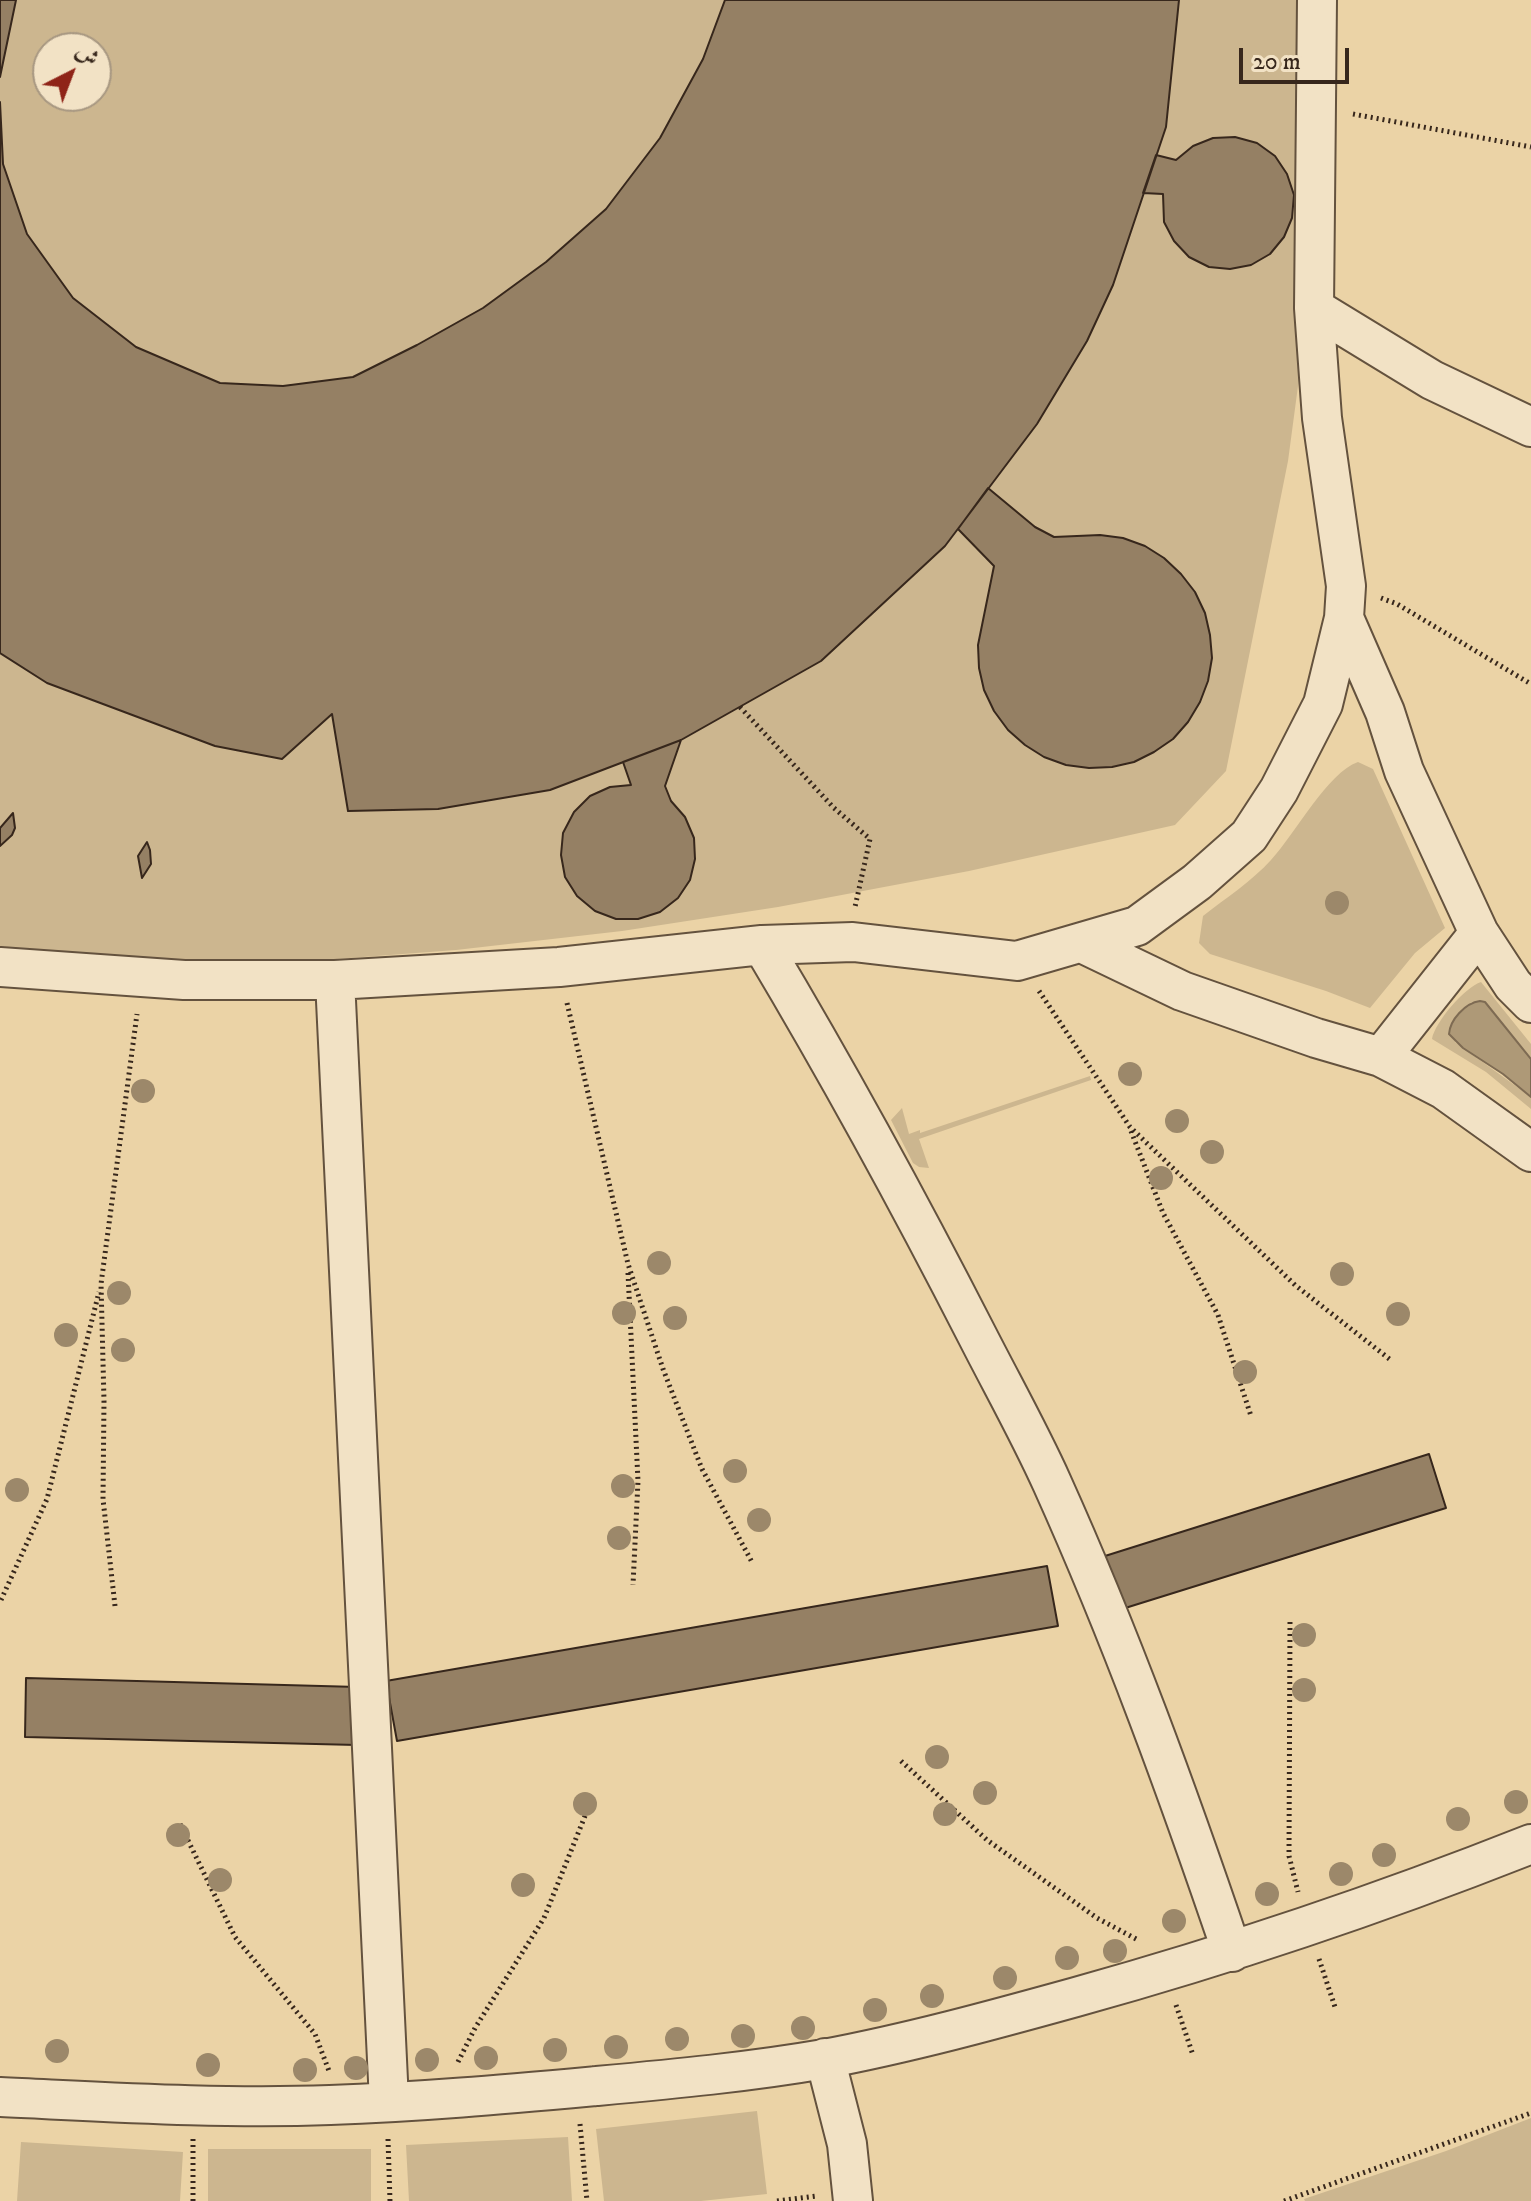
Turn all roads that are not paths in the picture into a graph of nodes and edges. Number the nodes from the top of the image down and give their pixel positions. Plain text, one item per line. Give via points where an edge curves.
1 (1317, 0) edge
2 (1314, 308) junction
3 (1531, 427) edge
4 (1345, 602) junction
5 (1479, 933) junction
6 (1082, 943) junction
7 (762, 945) junction
8 (0, 967) edge
9 (335, 980) junction
10 (1531, 1003) edge
11 (1381, 1057) junction
12 (1531, 1152) edge
13 (1531, 1844) edge
14 (1232, 1952) junction
15 (825, 2058) junction
16 (0, 2097) edge
17 (388, 2117) junction
18 (853, 2201) edge

1 - 2 lane
2 - 3 lane via 1432,380
2 - 4 lane
4 - 5 lane via 1404,771
4 - 6 lane via 1323,704 1249,836 1137,926
5 - 10 lane
5 - 11 lane
6 - 7 lane via 1017,961 853,942
6 - 11 lane via 1182,991
7 - 9 lane via 559,967
7 - 14 lane via 904,1193 1051,1482 1145,1708
8 - 9 lane via 184,980
9 - 17 lane
11 - 12 lane via 1443,1089
13 - 14 lane
14 - 15 lane via 990,2021
15 - 17 lane via 718,2074 452,2099
15 - 18 lane via 847,2144
16 - 17 lane via 184,2106 332,2105

